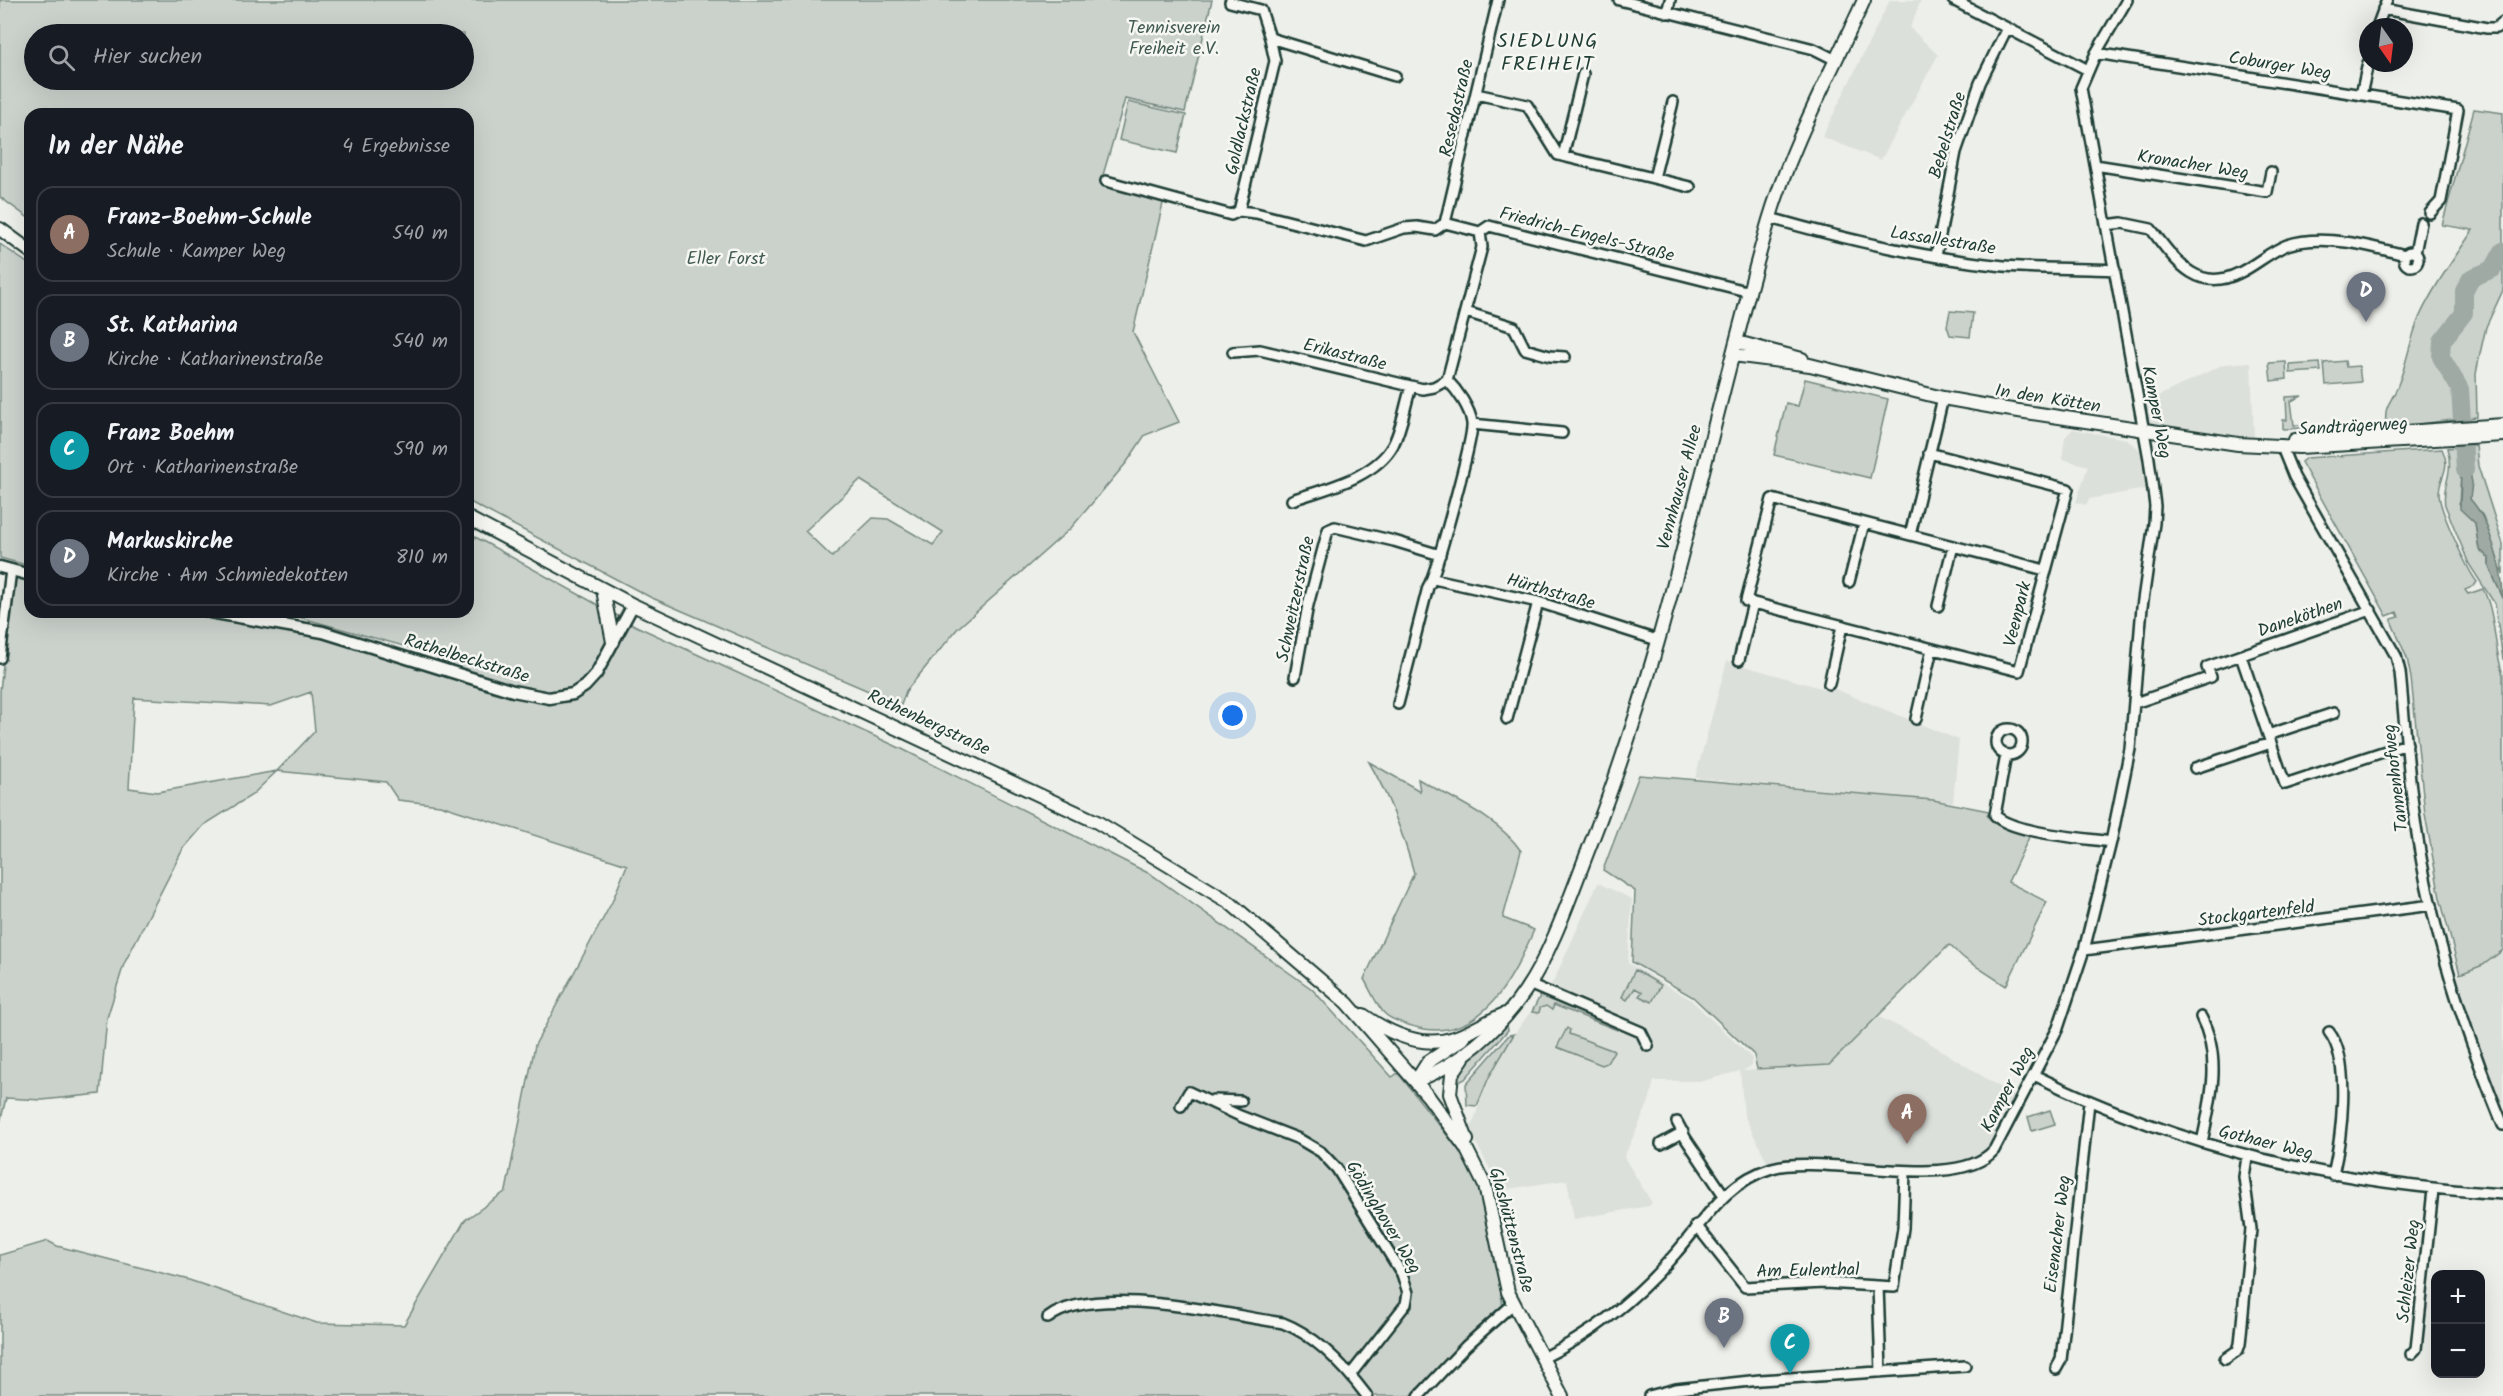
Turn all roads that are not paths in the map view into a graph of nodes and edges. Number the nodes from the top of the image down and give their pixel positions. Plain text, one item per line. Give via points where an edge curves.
1 (1498, 0) edge
2 (1619, 0) edge
3 (1670, 0) edge
4 (1864, 0) edge
5 (1953, 0) edge
6 (2127, 0) edge
7 (1230, 2) dead end
8 (2385, 4) edge
9 (1667, 13) junction
10 (2503, 22) edge
11 (2007, 28) junction
12 (1270, 38) junction
13 (2096, 53) junction
14 (1836, 60) junction
15 (2088, 70) junction
16 (2366, 72) edge
17 (1583, 74) dead end
18 (1395, 76) dead end
19 (1476, 94) junction
20 (2361, 95) junction
21 (1673, 102) dead end
22 (1563, 156) junction
23 (2095, 165) junction
24 (2271, 172) dead end
25 (1654, 178) junction
26 (1106, 181) dead end
27 (1690, 187) dead end
28 (1239, 211) junction
29 (2430, 213) dead end
30 (1770, 218) junction
31 (1445, 223) junction
32 (2421, 223) dead end
33 (2106, 225) junction
34 (0, 229) edge
35 (1480, 232) junction
36 (24, 247) edge
37 (1936, 256) junction
38 (2115, 270) junction
39 (1750, 292) junction
40 (1466, 312) junction
41 (1737, 342) junction
42 (1233, 352) dead end
43 (1733, 356) junction
44 (1565, 357) dead end
45 (1810, 365) junction
46 (1447, 380) junction
47 (1411, 387) junction
48 (1943, 398) junction
49 (1472, 424) junction
50 (2503, 425) edge
51 (2143, 431) junction
52 (1562, 432) dead end
53 (2475, 432) junction
54 (2503, 435) edge
55 (2282, 445) junction
56 (1929, 453) junction
57 (1292, 500) dead end
58 (474, 521) edge
59 (1864, 523) junction
60 (1910, 535) junction
61 (1953, 546) junction
62 (1440, 555) junction
63 (0, 567) edge
64 (11, 570) junction
65 (2045, 570) junction
66 (24, 573) edge
67 (1434, 579) junction
68 (1849, 582) dead end
69 (603, 590) junction
70 (1538, 602) junction
71 (1754, 603) junction
72 (633, 605) junction
73 (1938, 606) dead end
74 (2371, 610) junction
75 (242, 618) edge
76 (1842, 626) junction
77 (1658, 640) junction
78 (613, 642) junction
79 (1932, 649) junction
80 (2241, 656) junction
81 (0, 658) edge
82 (1739, 660) dead end
83 (1295, 677) dead end
84 (1829, 684) dead end
85 (2135, 703) junction
86 (1398, 704) dead end
87 (2334, 713) dead end
88 (1916, 718) dead end
89 (1506, 719) dead end
90 (2270, 739) junction
91 (2407, 744) junction
92 (2006, 755) dead end
93 (2195, 768) dead end
94 (2111, 842) junction
95 (2432, 905) junction
96 (2084, 950) junction
97 (1529, 984) junction
98 (1347, 1003) junction
99 (1506, 1014) junction
100 (2201, 1017) dead end
101 (2329, 1032) dead end
102 (1414, 1040) joint
103 (1648, 1046) dead end
104 (1472, 1048) junction
105 (2034, 1075) junction
106 (1416, 1081) junction
107 (1207, 1100) junction
108 (1241, 1101) dead end
109 (2089, 1102) junction
110 (1181, 1106) dead end
111 (1677, 1122) dead end
112 (2503, 1125) edge
113 (1683, 1132) junction
114 (2202, 1142) junction
115 (1661, 1144) dead end
116 (1467, 1148) junction
117 (2247, 1157) junction
118 (1905, 1172) junction
119 (2333, 1175) junction
120 (2433, 1190) junction
121 (1723, 1194) junction
122 (2503, 1194) edge
123 (1696, 1225) junction
124 (1878, 1286) junction
125 (1513, 1304) junction
126 (1048, 1318) dead end
127 (2411, 1354) dead end
128 (1543, 1358) junction
129 (2225, 1359) dead end
130 (1965, 1366) dead end
131 (2056, 1370) dead end
132 (1881, 1372) junction
133 (1351, 1374) junction
134 (1367, 1396) edge
135 (1419, 1396) edge
136 (1562, 1396) edge
137 (1649, 1396) edge

1 - 19 street, Resedastraße
2 - 9 street
3 - 9 street
4 - 14 main road, Vennhauser Allee
5 - 11 street
6 - 13 street, Kamper Weg
7 - 12 street, Goldlackstraße via 1261,10
8 - 10 street via 2487,28 2496,28
9 - 14 street via 1814,49
11 - 15 street
11 - 37 street, Bebelstraße via 1980,84 1956,152
12 - 18 street
12 - 28 street, Goldlackstraße via 1275,61
13 - 15 street, Kamper Weg
13 - 20 street, Coburger Weg
14 - 30 main road, Vennhauser Allee via 1787,166
15 - 23 street, Kamper Weg via 2081,88
16 - 20 street
17 - 22 street
19 - 22 street via 1527,105 1558,155
19 - 31 street, Resedastraße
20 - 29 street, Coburger Weg via 2458,110 2441,201
21 - 25 street
22 - 25 street
23 - 24 street, Kronacher Weg via 2267,192
23 - 33 street, Kamper Weg
25 - 27 street
26 - 28 street, Friedrich-Engels-Straße via 1231,215
28 - 31 street, Friedrich-Engels-Straße via 1366,241 1404,228 1435,230
30 - 37 street, Lassallestraße via 1839,238
30 - 39 main road, Vennhauser Allee
31 - 35 street, Friedrich-Engels-Straße
32 - 33 street via 2410,254 2352,244 2306,242 2285,246 2231,277 2204,278 2182,268 2151,228 2122,223
33 - 38 street, Kamper Weg
34 - 36 main road
35 - 39 street, Friedrich-Engels-Straße via 1489,226
35 - 40 street via 1482,248
37 - 38 street, Lassallestraße via 2004,266
38 - 51 street, Kamper Weg
39 - 41 main road, Vennhauser Allee
40 - 44 street via 1514,327 1525,349
40 - 46 street
41 - 43 main road, Vennhauser Allee
41 - 45 main road, In den Kötten via 1804,359
42 - 47 street, Erikastraße via 1260,350
43 - 45 main road, In den Kötten
43 - 77 main road, Vennhauser Allee
45 - 48 main road, In den Kötten
46 - 47 street, Erikastraße via 1434,387
46 - 49 street via 1458,391
47 - 57 street via 1393,445 1383,456 1356,476
48 - 51 main road, In den Kötten
48 - 56 street
49 - 52 street
49 - 62 street
50 - 53 main road, Sandträgerweg
51 - 55 main road, In den Kötten via 2238,444
51 - 85 street, Kamper Weg via 2155,506
53 - 54 main road, Sandträgerweg
53 - 55 main road, Sandträgerweg via 2306,438
55 - 74 street, Tannenhofweg via 2294,477
56 - 60 street
56 - 65 street via 2068,489
58 - 69 main road, Rothenbergstraße
59 - 60 street, Veenpark
59 - 68 street
59 - 71 street, Veenpark via 1772,499 1746,601
60 - 61 street, Veenpark
61 - 65 street, Veenpark
61 - 73 street
62 - 67 street
62 - 83 street, Schweitzerstraße via 1335,527 1328,530 1308,605
63 - 64 street
64 - 66 street
64 - 81 street
65 - 79 street, Veenpark via 2019,671
67 - 70 street, Hürthstraße
67 - 86 street via 1428,587
69 - 72 main road, Rothenbergstraße
69 - 78 main road
70 - 77 street, Hürthstraße
70 - 89 street
71 - 76 street, Veenpark
71 - 82 street, Veenpark
72 - 78 street, Rathelbeckstraße
72 - 98 main road, Rothenbergstraße via 1097,822 1229,902
74 - 80 street, Daneköthen
74 - 91 street, Tannenhofweg via 2396,656
75 - 78 street, Rathelbeckstraße via 323,633 549,698 573,694 585,686
76 - 79 street, Veenpark
76 - 84 street
77 - 97 main road, Vennhauser Allee via 1598,826
79 - 88 street
80 - 85 street, Daneköthen via 2207,667 2211,678
80 - 90 street, Daneköthen
85 - 94 street, Kamper Weg
87 - 90 street
90 - 91 street, Daneköthen via 2285,784
90 - 93 street
91 - 95 street, Tannenhofweg via 2422,862
92 - 94 street via 1995,805 1999,820
94 - 96 street, Kamper Weg
95 - 96 street, Stockgartenfeld
95 - 112 street, Tannenhofweg via 2476,1060
96 - 105 street, Kamper Weg via 2058,1028
97 - 99 main road, Vennhauser Allee
97 - 103 street via 1641,1032
98 - 102 main road, Rothenbergstraße via 1388,1031
98 - 106 main road, Rothenbergstraße
99 - 102 main road, Vennhauser Allee via 1453,1038
99 - 104 main road, Vennhauser Allee via 1493,1032
99 - 106 main road, Vennhauser Allee via 1428,1062
100 - 114 street via 2211,1036 2214,1077
101 - 119 street via 2338,1048 2343,1111
104 - 106 main road, Vennhauser Allee via 1436,1073
104 - 116 main road via 1452,1074 1449,1085 1450,1102 1467,1136
105 - 109 street, Gothaer Weg
105 - 118 street, Kamper Weg via 1990,1155 1974,1164
106 - 116 main road, Glashüttenstraße
107 - 108 street, Gödinghover Weg
107 - 110 street, Gödinghover Weg via 1189,1092
107 - 133 street, Gödinghover Weg via 1292,1135 1321,1152 1337,1169 1402,1274 1406,1304
109 - 114 street, Gothaer Weg
109 - 131 street, Eisenacher Weg via 2061,1360
111 - 113 street
113 - 115 street
113 - 121 street
114 - 117 street, Gothaer Weg
116 - 125 main road, Glashüttenstraße via 1485,1186 1503,1275
117 - 119 street, Gothaer Weg
117 - 129 street via 2244,1177 2250,1229 2240,1344
118 - 121 street, Kamper Weg via 1782,1166 1750,1177
118 - 124 street via 1903,1228 1894,1287
119 - 120 street, Gothaer Weg
120 - 122 street, Gothaer Weg
120 - 127 street, Schleizer Weg via 2416,1348
121 - 123 street, Kamper Weg
123 - 124 street, Am Eulenthal via 1745,1287 1824,1283
123 - 128 street, Kamper Weg via 1675,1254 1630,1300 1592,1332
124 - 132 street
125 - 128 main road, Glashüttenstraße
125 - 135 street
126 - 133 street via 1070,1307 1114,1300 1283,1323 1308,1336
128 - 136 main road, Glashüttenstraße
130 - 132 street
132 - 137 street via 1690,1387
133 - 134 street

